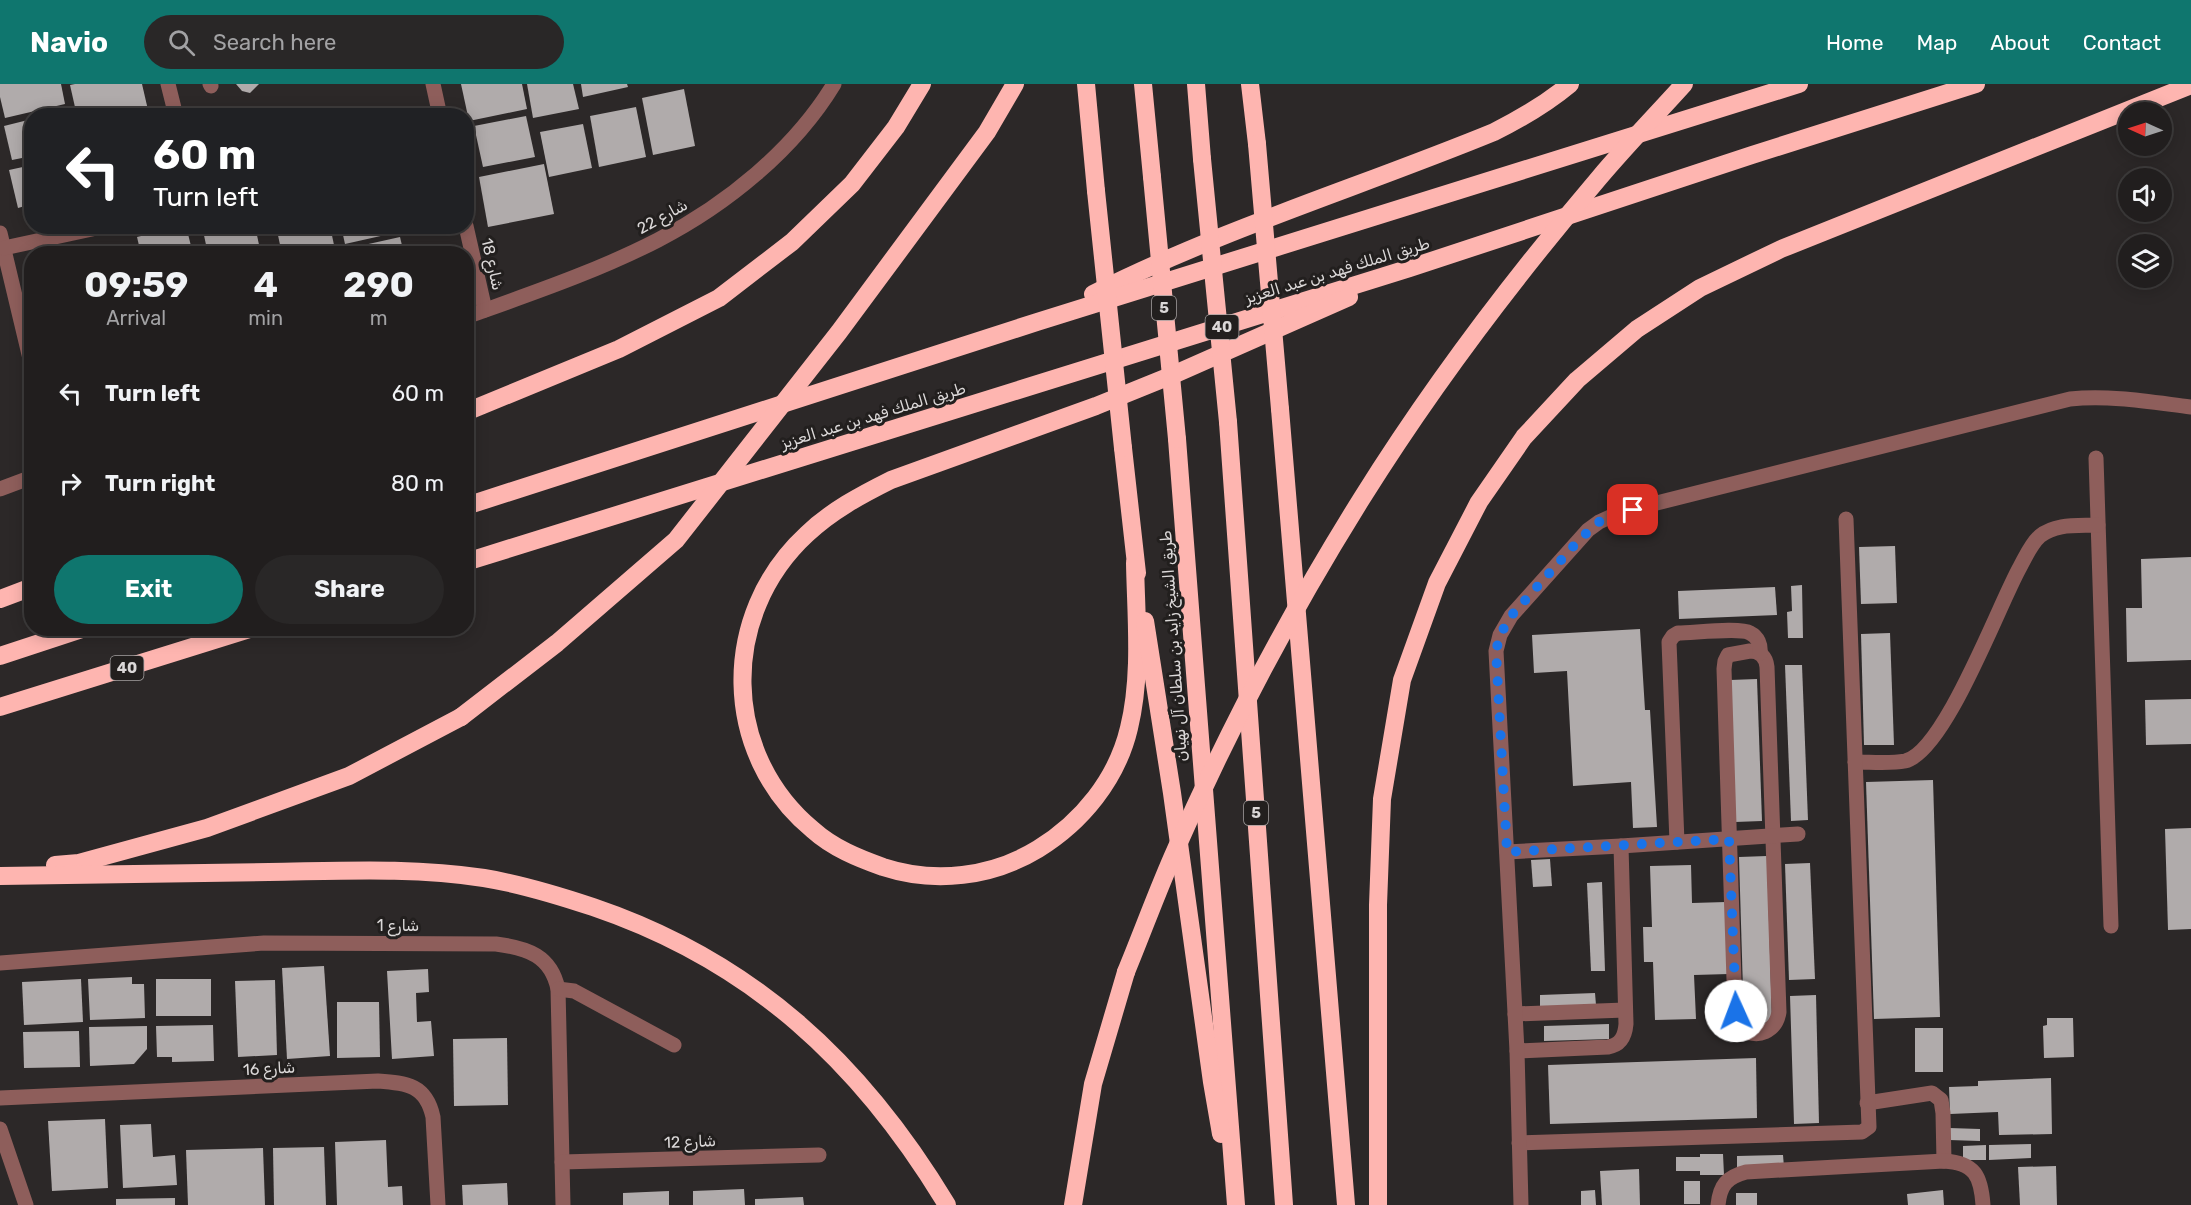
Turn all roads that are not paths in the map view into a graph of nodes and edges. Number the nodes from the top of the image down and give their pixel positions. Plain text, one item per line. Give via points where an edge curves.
1 (168, 84) edge
2 (433, 84) edge
3 (834, 84) edge
4 (922, 84) edge
5 (1015, 84) edge
6 (1086, 84) edge
7 (1143, 84) edge
8 (1196, 84) edge
9 (1250, 84) edge
10 (1570, 84) edge
11 (1684, 84) edge
12 (1799, 84) edge
13 (1976, 84) edge
14 (2191, 85) edge
15 (174, 108) edge
16 (439, 108) edge
17 (47, 234) edge
18 (2, 240) edge
19 (474, 261) edge
20 (1410, 268) junction
21 (485, 310) junction
22 (474, 314) edge
23 (1037, 322) junction
24 (24, 333) edge
25 (2191, 407) edge
26 (474, 409) edge
27 (2096, 458) dead end
28 (24, 480) edge
29 (0, 489) edge
30 (474, 503) edge
31 (1846, 519) dead end
32 (2098, 525) junction
33 (474, 560) edge
34 (1135, 563) junction
35 (24, 590) edge
36 (0, 599) edge
37 (61, 636) edge
38 (227, 636) edge
39 (1760, 653) junction
40 (0, 656) edge
41 (0, 707) edge
42 (1855, 762) junction
43 (1798, 834) dead end
44 (1773, 836) junction
45 (1729, 839) junction
46 (1677, 842) junction
47 (1622, 846) junction
48 (1507, 852) junction
49 (0, 874) edge
50 (2110, 927) dead end
51 (0, 963) edge
52 (558, 990) junction
53 (1625, 1010) junction
54 (1515, 1014) junction
55 (674, 1045) dead end
56 (1517, 1051) junction
57 (0, 1098) edge
58 (1867, 1103) junction
59 (0, 1129) edge
60 (1519, 1143) junction
61 (819, 1155) dead end
62 (1944, 1161) junction
63 (562, 1162) junction
64 (1236, 1196) edge
65 (26, 1205) edge
66 (438, 1205) edge
67 (562, 1205) edge
68 (947, 1205) edge
69 (1073, 1205) edge
70 (1284, 1205) edge
71 (1346, 1205) edge
72 (1378, 1205) edge
73 (1521, 1205) edge
74 (1718, 1205) edge
75 (1983, 1205) edge

1 - 15 street
2 - 16 street
3 - 21 street, شارع 22 via 814,113 771,159 688,223 621,258
4 - 26 highway via 896,127 852,184 792,242 719,298 619,349
5 - 49 highway, bridge via 987,132 839,332 676,540 557,643 461,717 349,776 207,828 79,863
6 - 34 highway, bridge
7 - 64 highway, طريق الشيخ زايد بن سلطان آل نهيان / 5, bridge via 1177,440
8 - 70 highway, 5, bridge via 1228,422
9 - 71 highway, bridge
10 - 23 highway via 1524,117 1494,132 1244,226
11 - 69 highway, bridge via 1515,280 1436,387 1363,497 1295,611 1232,729 1176,849 1126,972 1093,1084
12 - 23 highway
13 - 20 highway, طريق الملك فهد بن عبد العزيز / 40
14 - 72 highway via 1781,249 1700,288 1628,336 1577,380 1524,437 1479,502 1437,583 1402,680 1382,799
17 - 18 street
18 - 24 street
19 - 21 street, شارع 18
20 - 33 highway, طريق الملك فهد بن عبد العزيز / 40
20 - 34 highway via 1175,374 891,480 823,520 777,569 756,607 745,649 745,716 758,760 769,780 782,800 814,832 852,855 891,869 928,876 965,875 997,867 1047,844 1079,818 1104,785 1129,730 1135,691
21 - 22 street, شارع 22
23 - 30 highway
25 - 48 street via 2121,398 2070,399 1621,512 1599,522 1511,616 1498,643
27 - 32 street
28 - 29 street
31 - 42 street
32 - 42 street via 2060,526 2032,545 2009,586 1975,665 1933,741 1907,761
32 - 50 street
34 - 64 highway via 1212,1082
35 - 36 highway
37 - 40 highway
38 - 41 highway, 40
39 - 44 street via 1767,663
39 - 45 street via 1731,653 1724,664
39 - 46 street via 1755,636 1744,631 1678,633 1669,642
42 - 58 street
43 - 44 street
44 - 45 street
44 - 45 street via 1779,1012 1775,1026 1758,1034 1741,1028 1736,1011
45 - 46 street
46 - 47 street
47 - 48 street
47 - 53 street
48 - 54 street
49 - 68 highway via 404,870 523,886 617,916 710,959 749,983 793,1019 870,1095 923,1164
51 - 52 street, شارع 1 via 264,943 496,944 540,958 555,975
52 - 55 street via 574,991
52 - 63 street, شارع 1
53 - 54 street
53 - 56 street via 1624,1035 1613,1046
54 - 56 street
56 - 60 street
57 - 66 street, شارع 16 via 406,1084 425,1096 431,1106
58 - 60 street via 1869,1127 1862,1132
58 - 62 street via 1932,1093 1941,1101
59 - 65 street
60 - 73 street
61 - 63 street, شارع 12
62 - 74 street via 1746,1172 1728,1178
62 - 75 street via 1964,1165 1977,1176
63 - 67 street, شارع 1

